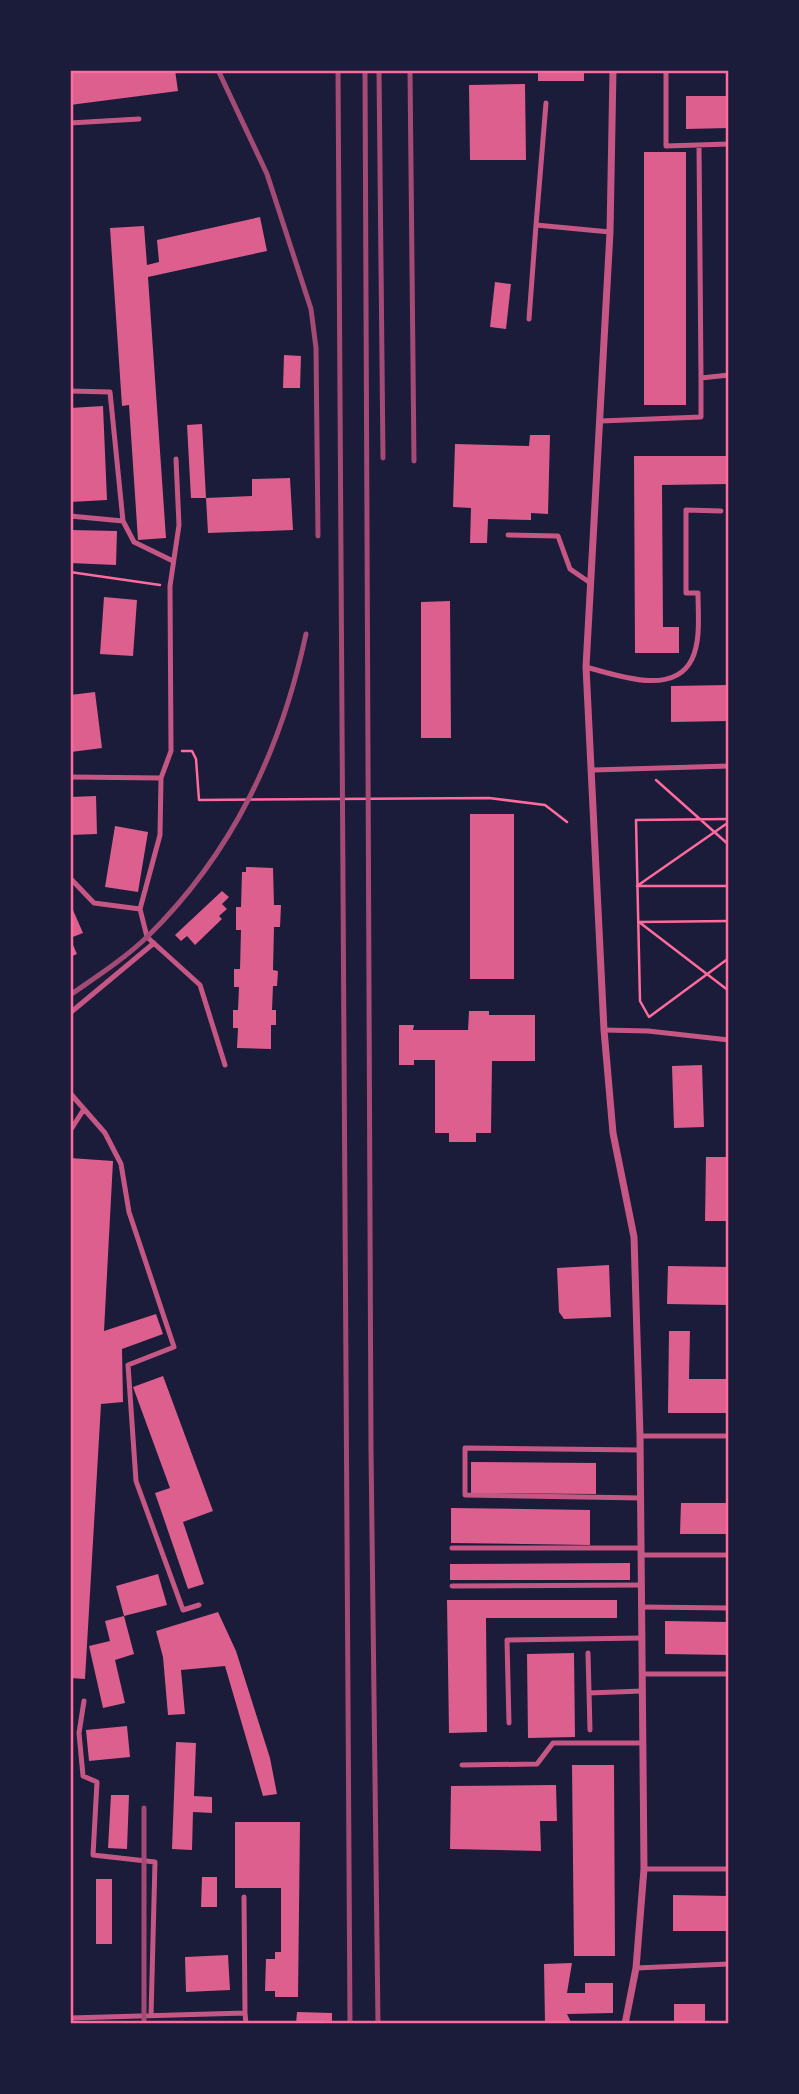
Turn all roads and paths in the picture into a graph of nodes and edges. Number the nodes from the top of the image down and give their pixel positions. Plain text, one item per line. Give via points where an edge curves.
1 (613, 70) edge
2 (666, 70) edge
3 (546, 103) dead end
4 (139, 119) dead end
5 (70, 123) edge
6 (729, 144) edge
7 (699, 145) junction
8 (536, 225) junction
9 (610, 232) junction
10 (529, 319) dead end
11 (729, 375) edge
12 (701, 378) junction
13 (70, 391) edge
14 (601, 421) junction
15 (176, 459) dead end
16 (721, 511) dead end
17 (70, 516) edge
18 (124, 521) junction
19 (508, 535) dead end
20 (173, 561) junction
21 (70, 572) edge
22 (589, 582) junction
23 (170, 586) junction
24 (586, 667) junction
25 (171, 751) junction
26 (729, 766) edge
27 (593, 770) junction
28 (652, 776) dead end
29 (70, 777) edge
30 (161, 778) junction
31 (699, 819) junction
32 (729, 820) edge
33 (567, 822) dead end
34 (715, 832) junction
35 (729, 845) edge
36 (70, 878) edge
37 (729, 886) edge
38 (637, 887) junction
39 (140, 909) junction
40 (729, 921) edge
41 (639, 922) junction
42 (154, 943) junction
43 (729, 958) edge
44 (708, 974) junction
45 (729, 991) edge
46 (70, 1013) edge
47 (604, 1030) junction
48 (729, 1040) edge
49 (225, 1065) dead end
50 (70, 1094) edge
51 (84, 1109) junction
52 (70, 1131) edge
53 (640, 1436) junction
54 (729, 1436) edge
55 (640, 1450) junction
56 (640, 1498) junction
57 (452, 1548) dead end
58 (641, 1552) junction
59 (729, 1555) edge
60 (641, 1585) junction
61 (452, 1586) dead end
62 (199, 1605) dead end
63 (641, 1607) junction
64 (729, 1608) edge
65 (642, 1638) junction
66 (588, 1653) dead end
67 (642, 1674) junction
68 (729, 1674) edge
69 (642, 1692) junction
70 (589, 1693) junction
71 (84, 1701) dead end
72 (509, 1723) dead end
73 (590, 1730) dead end
74 (642, 1742) junction
75 (463, 1765) dead end
76 (644, 1869) junction
77 (729, 1869) edge
78 (244, 1897) dead end
79 (729, 1964) edge
80 (636, 1968) junction
81 (245, 2013) junction
82 (151, 2016) junction
83 (70, 2018) edge
84 (246, 2024) edge
85 (625, 2024) edge

1 - 9 street
2 - 7 lane via 666,146
3 - 8 lane
4 - 5 lane
6 - 7 lane
7 - 12 lane
8 - 9 lane
8 - 10 lane
9 - 14 street
11 - 12 lane
12 - 14 lane via 701,418
13 - 18 lane via 110,392
14 - 22 street
15 - 20 lane via 179,525
16 - 24 lane via 686,510 686,593 698,593 692,661 671,677 638,682
17 - 18 lane
18 - 20 lane via 134,542
19 - 22 lane via 558,536 570,569
20 - 23 lane
21 - 23 path
22 - 24 street
23 - 25 lane
24 - 27 street
25 - 30 lane
25 - 33 path via 192,751 199,800 480,797 545,805
26 - 27 lane
27 - 47 street
28 - 31 path
29 - 30 lane
30 - 39 lane via 160,835
31 - 32 path
31 - 34 path
31 - 38 path via 635,820
32 - 34 path
34 - 35 path
34 - 38 path
36 - 39 lane via 94,903
37 - 38 path
38 - 41 path
39 - 42 lane via 147,937
40 - 41 path
41 - 44 path
41 - 44 path via 640,1001 649,1017
42 - 46 lane
42 - 49 lane via 200,985
43 - 44 path
44 - 45 path
47 - 48 lane
47 - 53 street via 613,1133 634,1237
50 - 51 lane
51 - 52 lane
51 - 62 lane via 105,1133 121,1164 129,1212 174,1347 128,1365 136,1481 183,1609
53 - 54 lane
53 - 55 street
55 - 56 street
55 - 56 lane via 465,1448 465,1495
56 - 58 street
57 - 58 lane
58 - 59 lane
58 - 60 street
60 - 61 lane
60 - 63 street
63 - 64 lane
63 - 65 street
65 - 67 street
65 - 72 lane via 507,1640
66 - 70 lane
67 - 68 lane
67 - 69 street
69 - 70 lane
69 - 74 street
70 - 73 lane
71 - 82 lane via 79,1733 83,1776 97,1782 93,1855 155,1862
74 - 75 lane via 553,1743 537,1764
74 - 76 street
76 - 77 lane
76 - 80 street
78 - 81 lane
79 - 80 lane
80 - 85 street
81 - 82 lane
81 - 84 lane
82 - 83 lane

